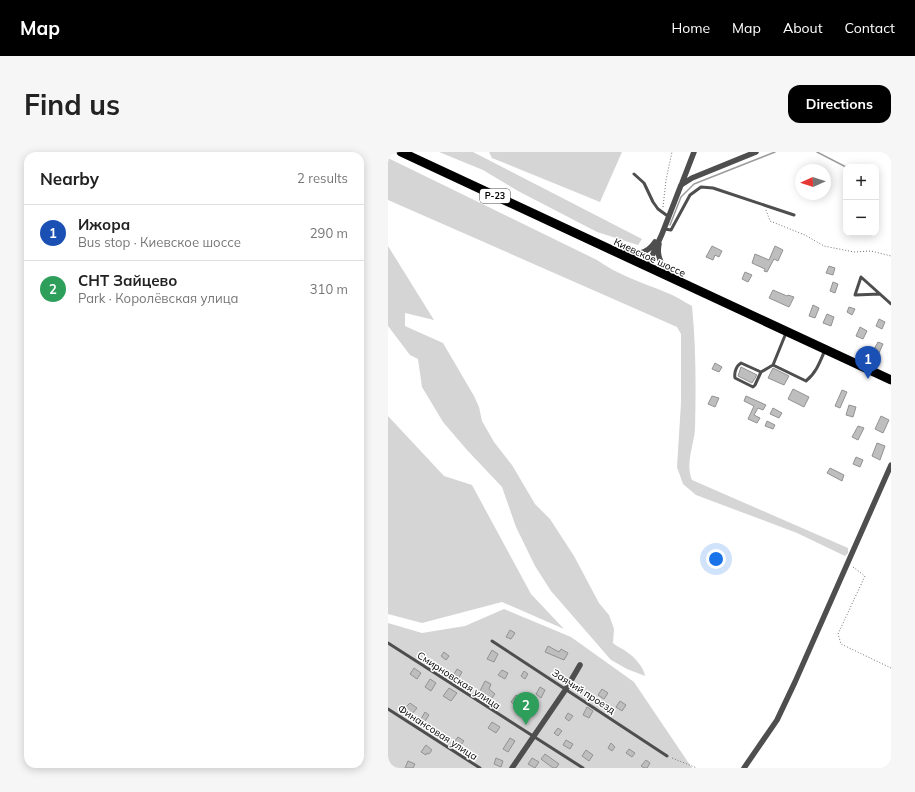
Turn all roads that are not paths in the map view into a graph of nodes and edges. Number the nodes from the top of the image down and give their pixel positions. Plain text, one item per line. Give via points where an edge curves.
1 (400, 152) edge
2 (694, 152) edge
3 (756, 152) edge
4 (634, 174) dead end
5 (681, 185) junction
6 (794, 215) dead end
7 (669, 216) junction
8 (663, 231) junction
9 (577, 235) junction
10 (646, 267) junction
11 (676, 281) junction
12 (880, 294) junction
13 (891, 304) edge
14 (786, 332) junction
15 (825, 349) junction
16 (773, 365) junction
17 (761, 372) junction
18 (891, 380) edge
19 (891, 465) edge
20 (492, 641) dead end
21 (388, 644) edge
22 (580, 665) dead end
23 (566, 689) junction
24 (388, 709) edge
25 (533, 736) junction
26 (667, 756) road end
27 (480, 768) edge
28 (512, 768) edge
29 (583, 768) edge
30 (744, 768) edge

1 - 9 main road, Киевское шоссе / Р-23
2 - 5 street
3 - 5 street
4 - 7 lane via 644,183 653,202
5 - 7 street
6 - 8 lane via 713,188 701,187 690,195 671,230
7 - 8 street
8 - 9 street via 652,247 638,254 625,253 596,239
8 - 10 street
8 - 11 street via 658,247 659,260
9 - 10 main road, Киевское шоссе / Р-23
10 - 11 main road, Киевское шоссе / Р-23
11 - 14 main road, Киевское шоссе / Р-23
12 - 12 lane via 875,290 861,277 855,295
12 - 13 lane
14 - 15 main road, Киевское шоссе / Р-23
14 - 16 lane
15 - 16 lane via 818,368 806,381
15 - 18 main road, Киевское шоссе / Р-23
16 - 17 lane
17 - 17 lane via 753,387 734,376 741,363
19 - 30 street via 796,682 777,720
20 - 23 lane, Заячий проезд
21 - 25 lane, Смирновская улица
22 - 23 street
23 - 25 street
23 - 26 lane, Заячий проезд
24 - 27 lane, Финансовая улица
25 - 28 street
25 - 29 lane, Смирновская улица

